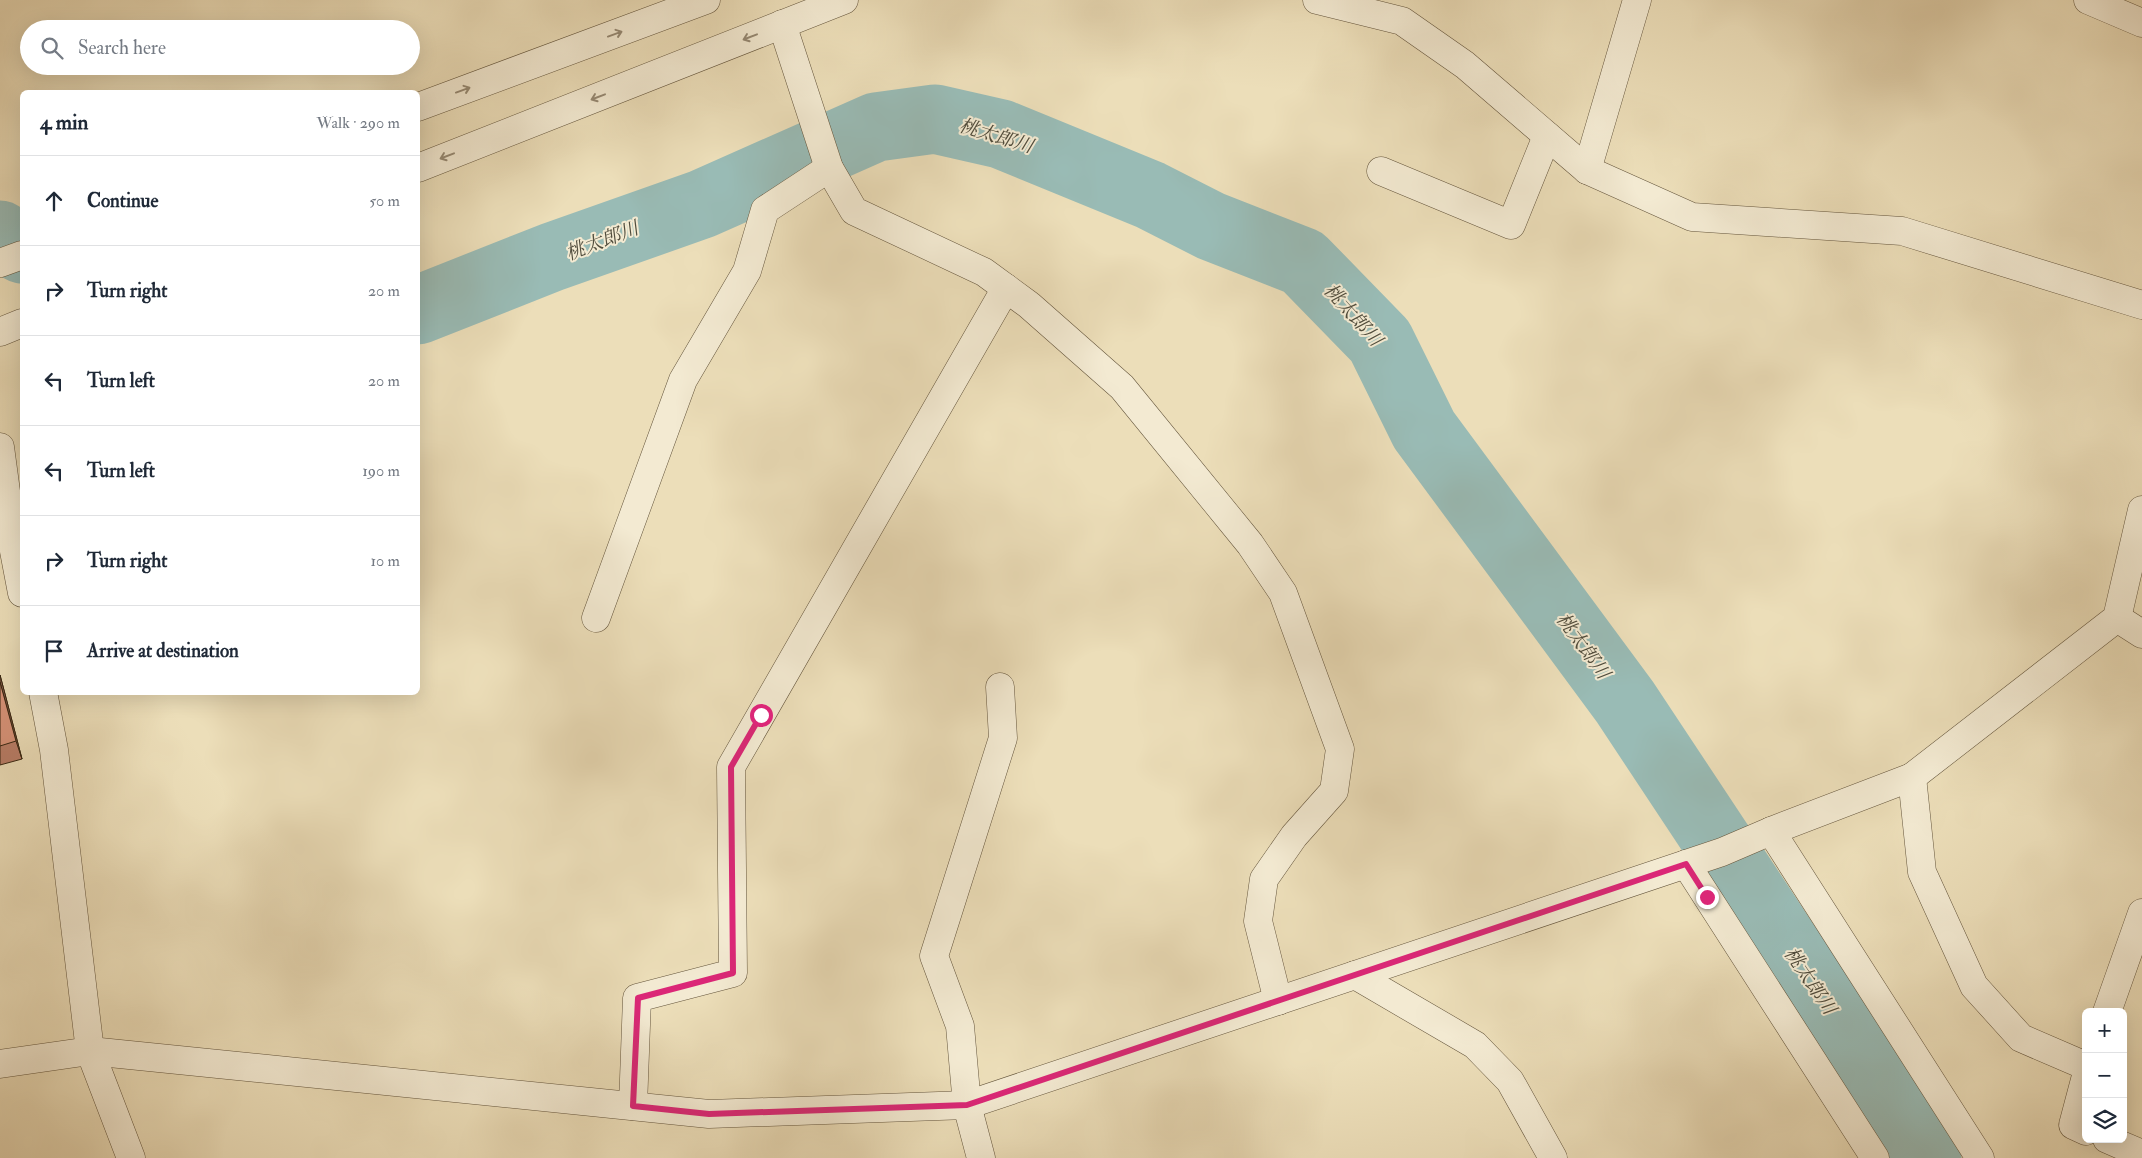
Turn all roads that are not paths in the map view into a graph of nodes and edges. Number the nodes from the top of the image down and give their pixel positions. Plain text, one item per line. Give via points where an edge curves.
1 (706, 0) edge
2 (844, 0) edge
3 (1317, 0) edge
4 (1636, 0) edge
5 (2088, 0) edge
6 (2142, 23) edge
7 (782, 24) junction
8 (420, 106) edge
9 (1547, 136) junction
10 (420, 167) edge
11 (829, 168) junction
12 (1587, 170) junction
13 (1381, 171) dead end
14 (20, 256) edge
15 (0, 263) edge
16 (1006, 288) junction
17 (2142, 305) edge
18 (20, 324) edge
19 (0, 332) edge
20 (0, 447) edge
21 (2142, 510) edge
22 (20, 582) edge
23 (596, 618) dead end
24 (2117, 618) junction
25 (2142, 634) edge
26 (1000, 687) dead end
27 (43, 695) edge
28 (1912, 777) junction
29 (1771, 830) junction
30 (1686, 864) junction
31 (2142, 913) edge
32 (1355, 975) junction
33 (1278, 1001) junction
34 (2108, 1008) edge
35 (90, 1052) junction
36 (0, 1064) edge
37 (2082, 1064) edge
38 (2082, 1091) edge
39 (967, 1105) junction
40 (633, 1106) junction
41 (2082, 1128) edge
42 (2116, 1143) edge
43 (2142, 1154) edge
44 (131, 1158) edge
45 (981, 1158) edge
46 (1553, 1158) edge
47 (1875, 1158) edge
48 (1980, 1158) edge

8 -> 1 street
2 - 7 street
3 - 9 street via 1402,21 1465,65
4 - 12 street
5 - 6 street
7 -> 10 street
7 - 11 street
9 - 12 street
9 - 13 street via 1511,225
11 - 16 street via 854,211 984,272
11 - 23 street via 765,210 747,270 682,380
12 - 17 street via 1692,218 1902,231
14 - 15 street
16 - 33 street via 1122,387 1250,544 1283,593 1340,749 1334,791 1294,836 1264,879 1258,921
16 - 40 street via 731,767 733,973 638,998
18 - 19 street
20 - 22 street
21 - 24 street
24 - 25 street
24 - 28 street
26 - 39 street via 1003,738 934,956 960,1026
27 - 35 street via 54,750
28 - 29 street
28 - 37 street via 1922,872 1974,986 2021,1038
29 - 30 street
29 - 48 street
30 - 32 street
30 - 47 street
31 - 34 street
32 - 33 street
32 - 46 street via 1475,1045 1510,1080
33 - 39 street
35 - 36 street
35 - 40 street
35 - 44 street
38 - 41 street via 2073,1125
39 - 40 street via 709,1114
39 - 45 street
42 - 43 street

